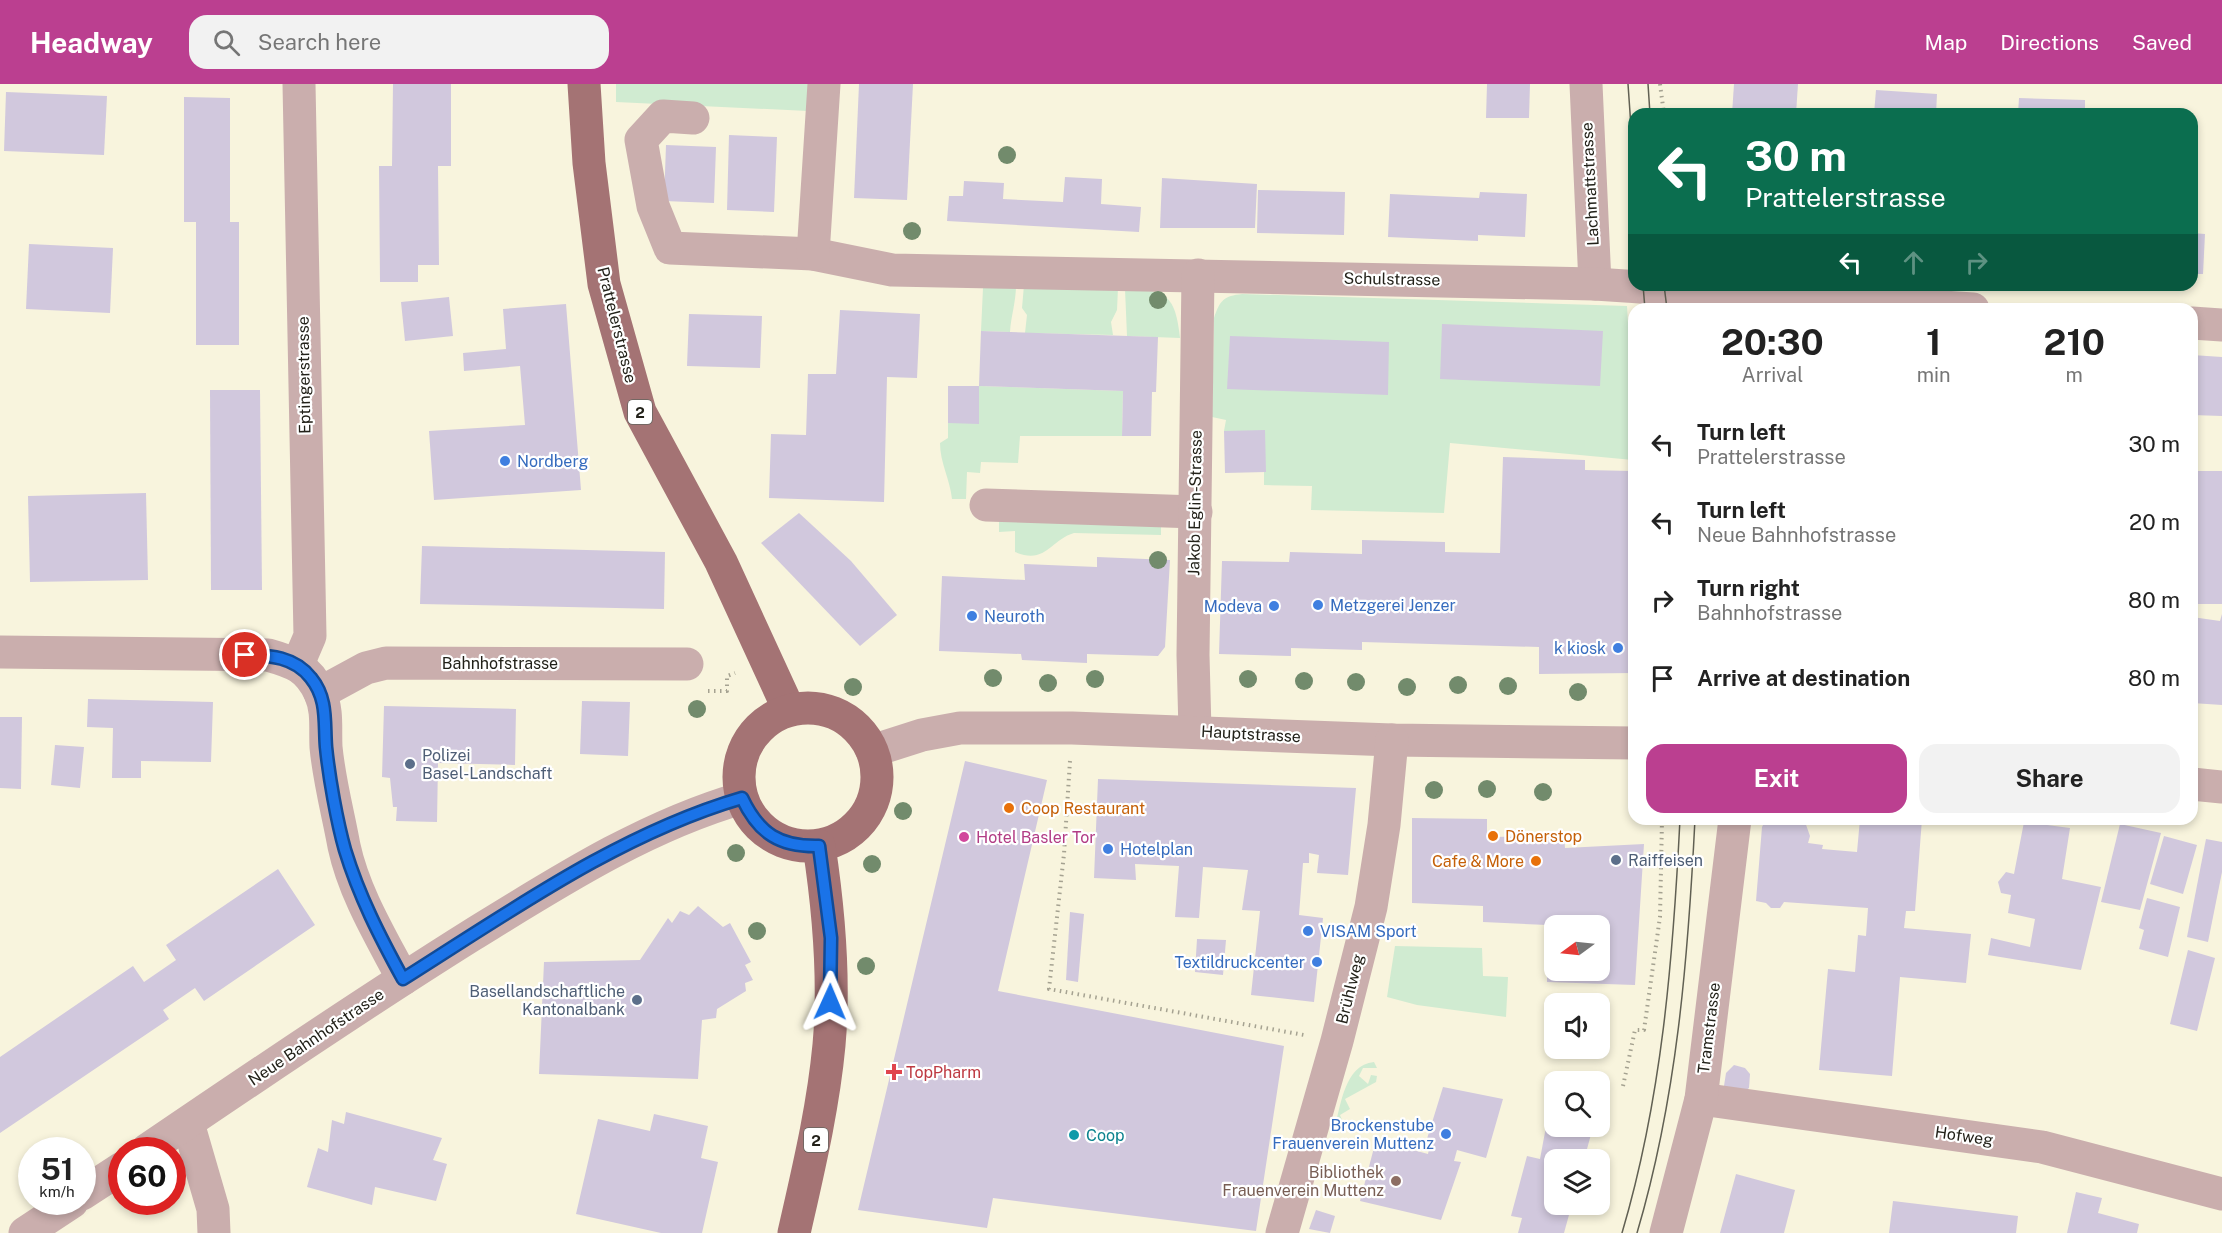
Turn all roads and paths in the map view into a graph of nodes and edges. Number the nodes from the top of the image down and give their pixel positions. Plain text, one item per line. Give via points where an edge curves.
1 (299, 84) edge
2 (584, 84) edge
3 (824, 84) edge
4 (1586, 84) edge
5 (1660, 84) edge
6 (1663, 108) edge
7 (693, 118) dead end
8 (813, 254) junction
9 (1198, 274) junction
10 (1595, 284) junction
11 (1628, 290) edge
12 (1634, 291) edge
13 (1685, 300) edge
14 (1781, 303) edge
15 (2198, 323) edge
16 (2222, 325) edge
17 (986, 505) dead end
18 (1196, 512) junction
19 (0, 652) edge
20 (298, 664) junction
21 (687, 664) dead end
22 (320, 693) junction
23 (789, 711) junction
24 (1072, 728) junction
25 (1195, 731) junction
26 (1392, 740) junction
27 (1628, 743) edge
28 (872, 751) junction
29 (2198, 785) edge
30 (2222, 787) edge
31 (742, 798) junction
32 (1662, 825) edge
33 (1733, 825) edge
34 (819, 846) junction
35 (403, 979) junction
36 (1337, 1041) junction
37 (1623, 1086) dead end
38 (1701, 1100) junction
39 (188, 1123) junction
40 (167, 1137) edge
41 (2222, 1194) edge
42 (52, 1215) edge
43 (25, 1233) edge
44 (214, 1233) edge
45 (794, 1233) edge
46 (1282, 1233) edge
47 (1666, 1233) edge

1 - 20 street, Eptingerstrasse via 310,636
2 - 23 main road, Prattelerstrasse / 2 via 604,284 640,412 721,562
3 - 8 street
4 - 10 street, Lachmattstrasse
5 - 6 path
7 - 8 street, Schulstrasse via 663,117 641,140 653,206 670,248
8 - 9 street, Schulstrasse via 892,270
9 - 10 street, Schulstrasse
9 - 18 street, Jakob Eglin-Strasse
10 - 11 street, Schulstrasse
12 - 13 street, Schulstrasse
13 - 14 street, Schulstrasse
15 - 16 street
17 - 18 street
18 - 25 street, Jakob Eglin-Strasse
19 - 20 street via 268,655
20 - 22 street
21 - 22 street, Bahnhofstrasse via 386,663 366,668
22 - 35 street via 345,849 370,917
23 - 28 main road via 829,711 847,720
23 - 31 main road via 769,720 753,735 742,754
24 - 25 street, Hauptstrasse
24 - 28 street, Hauptstrasse via 960,728
24 - 36 path via 1064,854 1049,989
25 - 26 street, Hauptstrasse
26 - 27 street, Hauptstrasse
26 - 36 street, Brühlweg via 1371,907
28 - 34 main road via 877,771 876,792 868,811 856,828
29 - 30 street
31 - 34 main road via 764,831 799,846
31 - 35 street, Neue Bahnhofstrasse via 693,813 570,874
32 - 37 path via 1660,917 1644,1030 1635,1030
33 - 38 street, Tramstrasse
34 - 45 main road, 2 via 831,938 829,1045 816,1140
35 - 39 street, Neue Bahnhofstrasse
36 - 46 street, Brühlweg
38 - 41 street, Hofweg via 2042,1147
38 - 47 street, Tramstrasse
39 - 40 street, Neue Bahnhofstrasse
39 - 44 street via 213,1209
42 - 43 street

